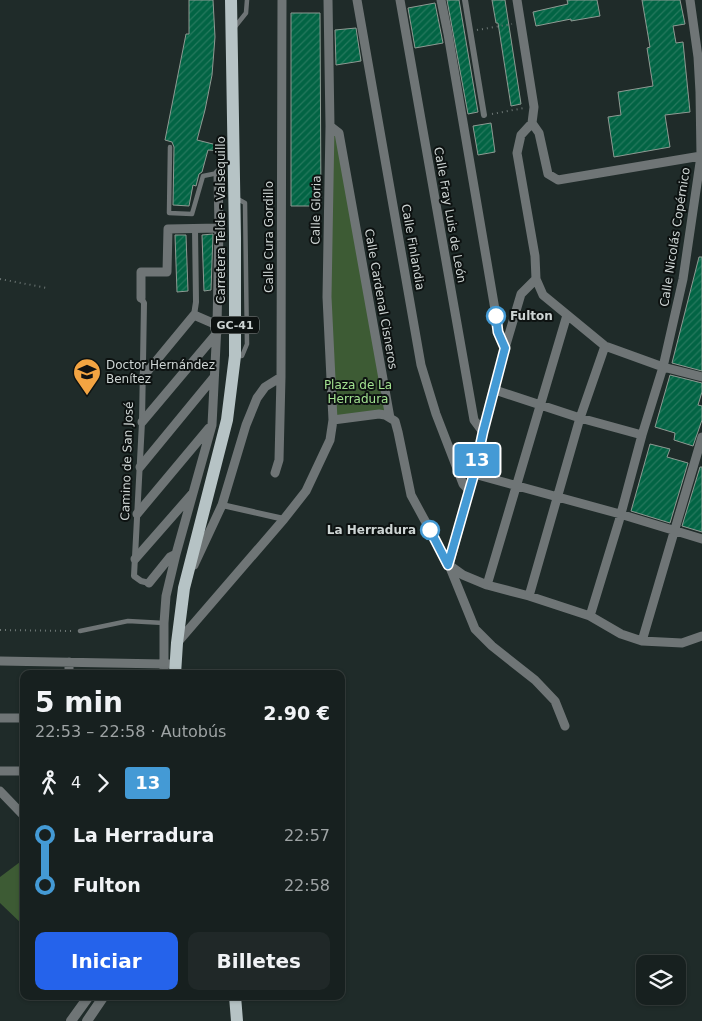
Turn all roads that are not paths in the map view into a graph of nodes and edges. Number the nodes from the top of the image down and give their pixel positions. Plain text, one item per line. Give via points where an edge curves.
1 (231, 0) edge
2 (247, 0) edge
3 (282, 0) edge
4 (328, 0) edge
5 (357, 0) edge
6 (400, 0) edge
7 (441, 0) edge
8 (465, 0) edge
9 (517, 0) edge
10 (690, 0) edge
11 (232, 31) junction
12 (701, 101) edge
13 (484, 115) road end
14 (532, 123) junction
15 (330, 126) junction
16 (170, 147) dead end
17 (700, 156) junction
18 (218, 173) joint
19 (219, 228) junction
20 (195, 229) junction
21 (536, 279) junction
22 (140, 298) joint
23 (194, 315) junction
24 (567, 315) junction
25 (217, 329) junction
26 (605, 346) junction
27 (505, 348) junction
28 (663, 367) junction
29 (214, 376) junction
30 (282, 377) junction
31 (702, 377) edge
32 (142, 378) junction
33 (495, 390) junction
34 (541, 405) junction
35 (390, 418) junction
36 (580, 418) junction
37 (333, 420) junction
38 (142, 422) junction
39 (212, 424) junction
40 (483, 432) junction
41 (642, 435) junction
42 (702, 437) edge
43 (140, 466) junction
44 (275, 472) dead end
45 (474, 474) junction
46 (516, 485) junction
47 (469, 490) junction
48 (194, 492) junction
49 (557, 496) junction
50 (222, 506) junction
51 (137, 514) junction
52 (620, 514) junction
53 (284, 519) junction
54 (674, 531) junction
55 (702, 539) edge
56 (176, 554) junction
57 (135, 559) junction
58 (448, 565) junction
59 (149, 583) joint
60 (487, 585) junction
61 (184, 588) junction
62 (529, 596) junction
63 (590, 616) junction
64 (164, 623) junction
65 (80, 631) road end
66 (702, 636) edge
67 (642, 641) junction
68 (177, 643) junction
69 (0, 661) edge
70 (69, 662) junction
71 (170, 669) edge
72 (69, 670) edge
73 (0, 718) edge
74 (20, 718) edge
75 (565, 726) dead end
76 (0, 771) edge
77 (20, 771) edge
78 (0, 791) edge
79 (20, 812) edge
80 (86, 1000) edge
81 (101, 1000) edge
82 (235, 1000) edge
83 (71, 1021) edge
84 (87, 1021) edge
85 (237, 1021) edge

1 - 11 main road, Carretera Telde - Valsequillo / GC-41
2 - 11 lane via 246,13
3 - 30 street, Calle Cura Gordillo
4 - 15 street, Calle Gloria
5 - 47 street, Calle Finlandia via 421,365 436,414 463,484
6 - 40 street, Calle Fray Luis de León via 474,420
7 - 27 street via 498,332
8 - 13 street
9 - 14 street via 534,107
10 - 12 street, Calle Nicolás Copérnico
11 - 61 main road, Carretera Telde - Valsequillo / GC-41 via 235,356 227,420
12 - 17 street, Calle Nicolás Copérnico
14 - 17 street via 539,133 548,174 558,180
14 - 21 street via 521,135 517,153
15 - 35 street, Calle Cardenal Cisneros via 339,133
15 - 37 street, Calle Gloria via 327,297
16 - 18 lane via 169,213 192,214 203,176
17 - 28 street, Calle Nicolás Copérnico via 684,279
18 - 19 street
19 - 20 street, Camino de San José
19 - 25 street
20 - 22 street, Camino de San José via 168,229 167,272 141,272
20 - 23 street
21 - 24 street via 543,295
21 - 27 street via 521,294
22 - 32 street, Camino de San José via 144,303
23 - 25 street
23 - 32 street
24 - 26 street
24 - 34 street
25 - 29 street
25 - 38 street
26 - 28 street
26 - 36 street
27 - 33 street
28 - 31 street
28 - 41 street, Calle Nicolás Copérnico
29 - 39 street
29 - 43 street
30 - 44 street, Calle Cura Gordillo via 279,460
30 - 50 street via 265,387 257,398
32 - 38 street, Camino de San José
33 - 34 street
33 - 40 street
34 - 36 street
34 - 46 street
35 - 37 street via 380,414
35 - 58 street, Calle Cardenal Cisneros via 395,421 411,495
36 - 41 street
36 - 49 street
37 - 53 street, Calle Gloria via 330,440 306,491
38 - 43 street, Camino de San José
39 - 48 street
39 - 51 street
40 - 45 street
41 - 52 street, Calle Nicolás Copérnico
42 - 54 street
43 - 51 street, Camino de San José
45 - 46 street
45 - 47 street
46 - 49 street
46 - 60 street
47 - 58 street
48 - 56 street
48 - 57 street
49 - 52 street
49 - 62 street
50 - 53 street
50 - 61 street
51 - 57 street, Camino de San José
52 - 54 street
52 - 63 street, Calle Nicolás Copérnico
53 - 68 street, Calle Gloria
54 - 55 street
54 - 67 street
56 - 59 street
56 - 64 street via 166,596
57 - 59 street, Camino de San José via 134,576
58 - 60 street
58 - 75 street, Calle Cardenal Cisneros via 475,630 555,701
60 - 62 street
61 - 68 main road, Carretera Telde - Valsequillo / GC-41
62 - 63 street
63 - 67 street via 621,634
64 - 65 lane via 128,622
64 - 71 street
66 - 67 street via 682,643
68 - 71 main road, Carretera Telde - Valsequillo / GC-41
69 - 70 street
70 - 71 street
70 - 72 street
73 - 74 street
76 - 77 street
78 - 79 street
80 - 83 street
81 - 84 street
82 - 85 main road

